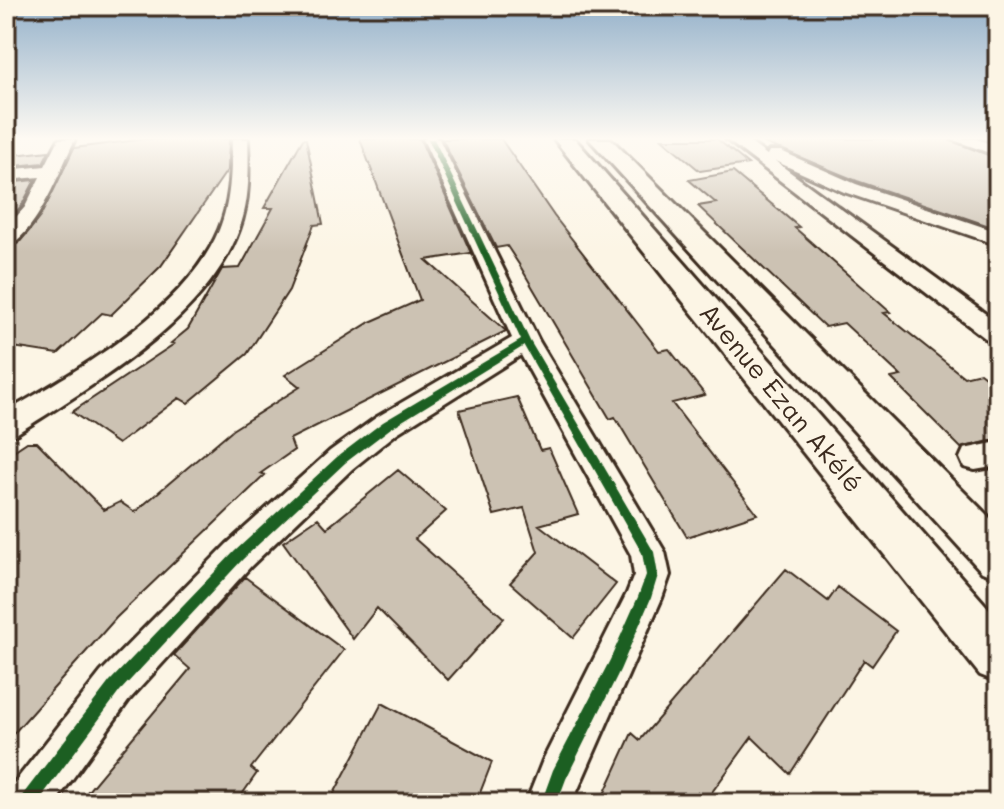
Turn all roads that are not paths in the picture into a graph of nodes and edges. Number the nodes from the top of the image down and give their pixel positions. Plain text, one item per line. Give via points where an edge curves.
1 (50, 177) edge
2 (238, 177) edge
3 (449, 177) edge
4 (596, 177) edge
5 (635, 177) edge
6 (786, 177) edge
7 (824, 177) edge
8 (998, 239) edge
9 (6, 240) edge
10 (998, 335) edge
11 (526, 341) junction
12 (6, 426) edge
13 (998, 557) edge
14 (998, 657) edge
15 (27, 803) edge
16 (549, 803) edge

1 - 9 street via 33,209
2 - 12 street via 236,206 224,241 193,286 125,347
3 - 11 street
4 - 14 street, Avenue Ezan Akélé
5 - 13 street, Avenue Ezan Akélé
6 - 10 street
7 - 8 street
11 - 15 street via 408,412 341,460 239,555 115,686
11 - 16 street via 639,532 652,575

